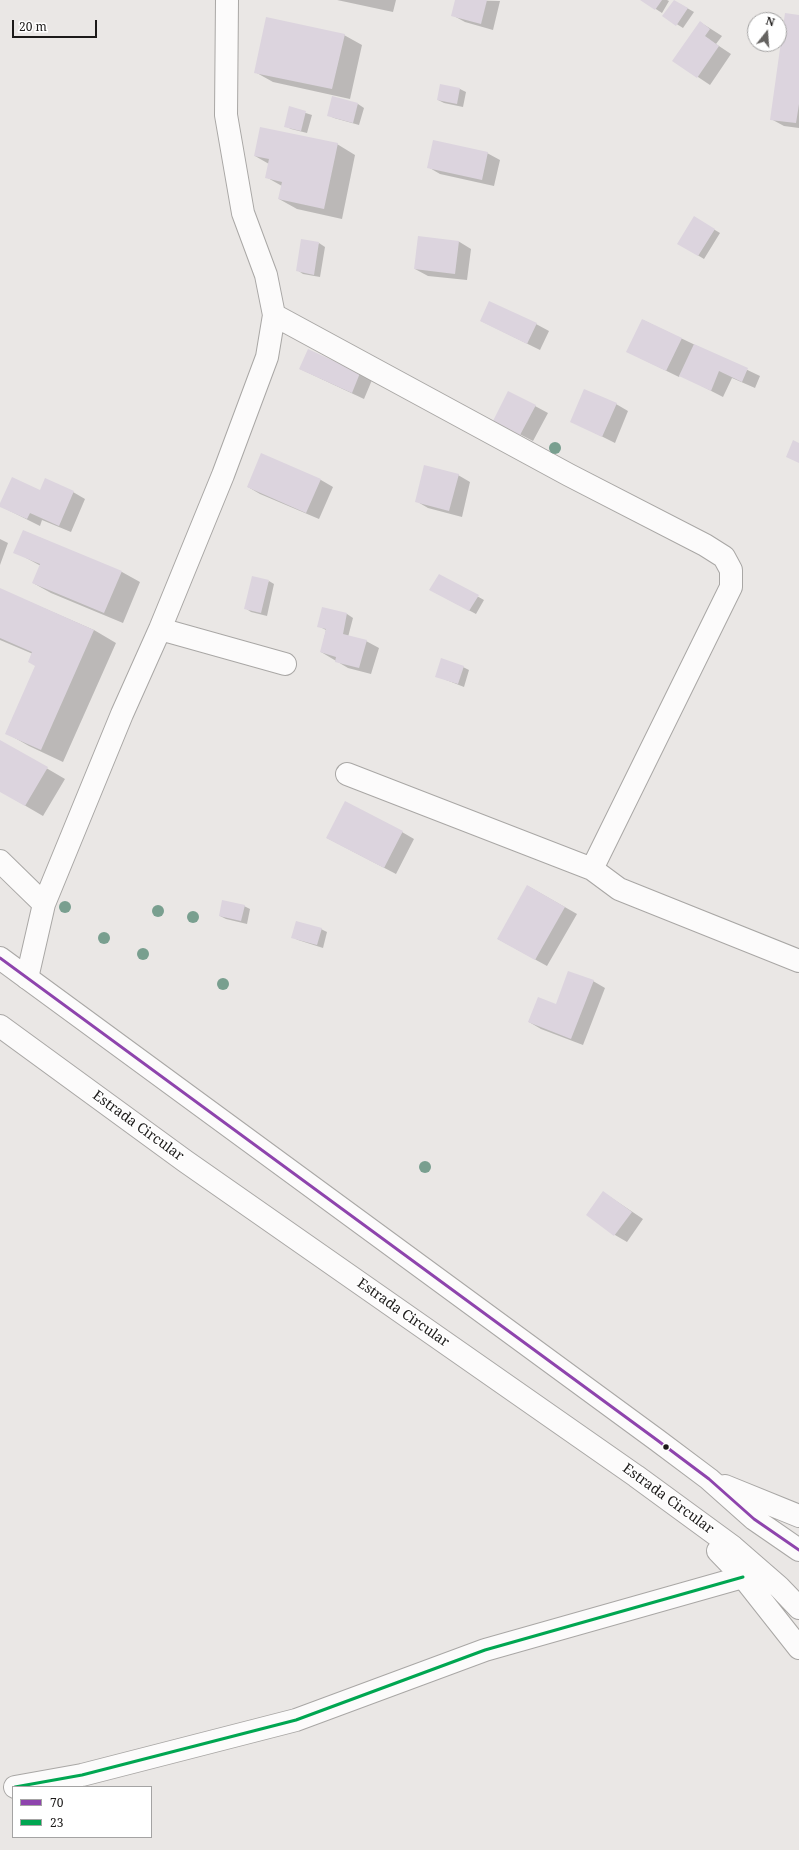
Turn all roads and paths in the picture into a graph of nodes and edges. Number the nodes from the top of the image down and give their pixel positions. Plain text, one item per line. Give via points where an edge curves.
1 (227, 0) edge
2 (274, 315) junction
3 (160, 629) junction
4 (285, 664) dead end
5 (347, 774) dead end
6 (0, 862) edge
7 (592, 869) junction
8 (44, 904) junction
9 (0, 958) edge
10 (799, 961) edge
11 (27, 978) junction
12 (0, 1026) edge
13 (636, 1476) junction
14 (709, 1479) junction
15 (799, 1516) edge
16 (799, 1550) edge
17 (743, 1577) junction
18 (799, 1608) edge
19 (799, 1648) edge
20 (20, 1786) edge
21 (12, 1787) edge
22 (0, 1790) edge

1 - 2 street via 226,115 243,213 266,275
2 - 3 street via 267,357 223,475
2 - 7 street via 569,475 706,544 724,557 730,570 731,587
3 - 4 street
3 - 8 street
5 - 7 street
6 - 8 street
7 - 10 street via 619,888
8 - 11 street
9 - 11 street
11 - 14 street
12 - 13 street, Estrada Circular via 185,1161
13 - 17 street
13 - 18 street, Estrada Circular via 733,1547
14 - 15 street
14 - 16 street via 754,1519
17 - 19 street
17 - 20 street via 485,1650 296,1720 82,1775
21 - 22 street

